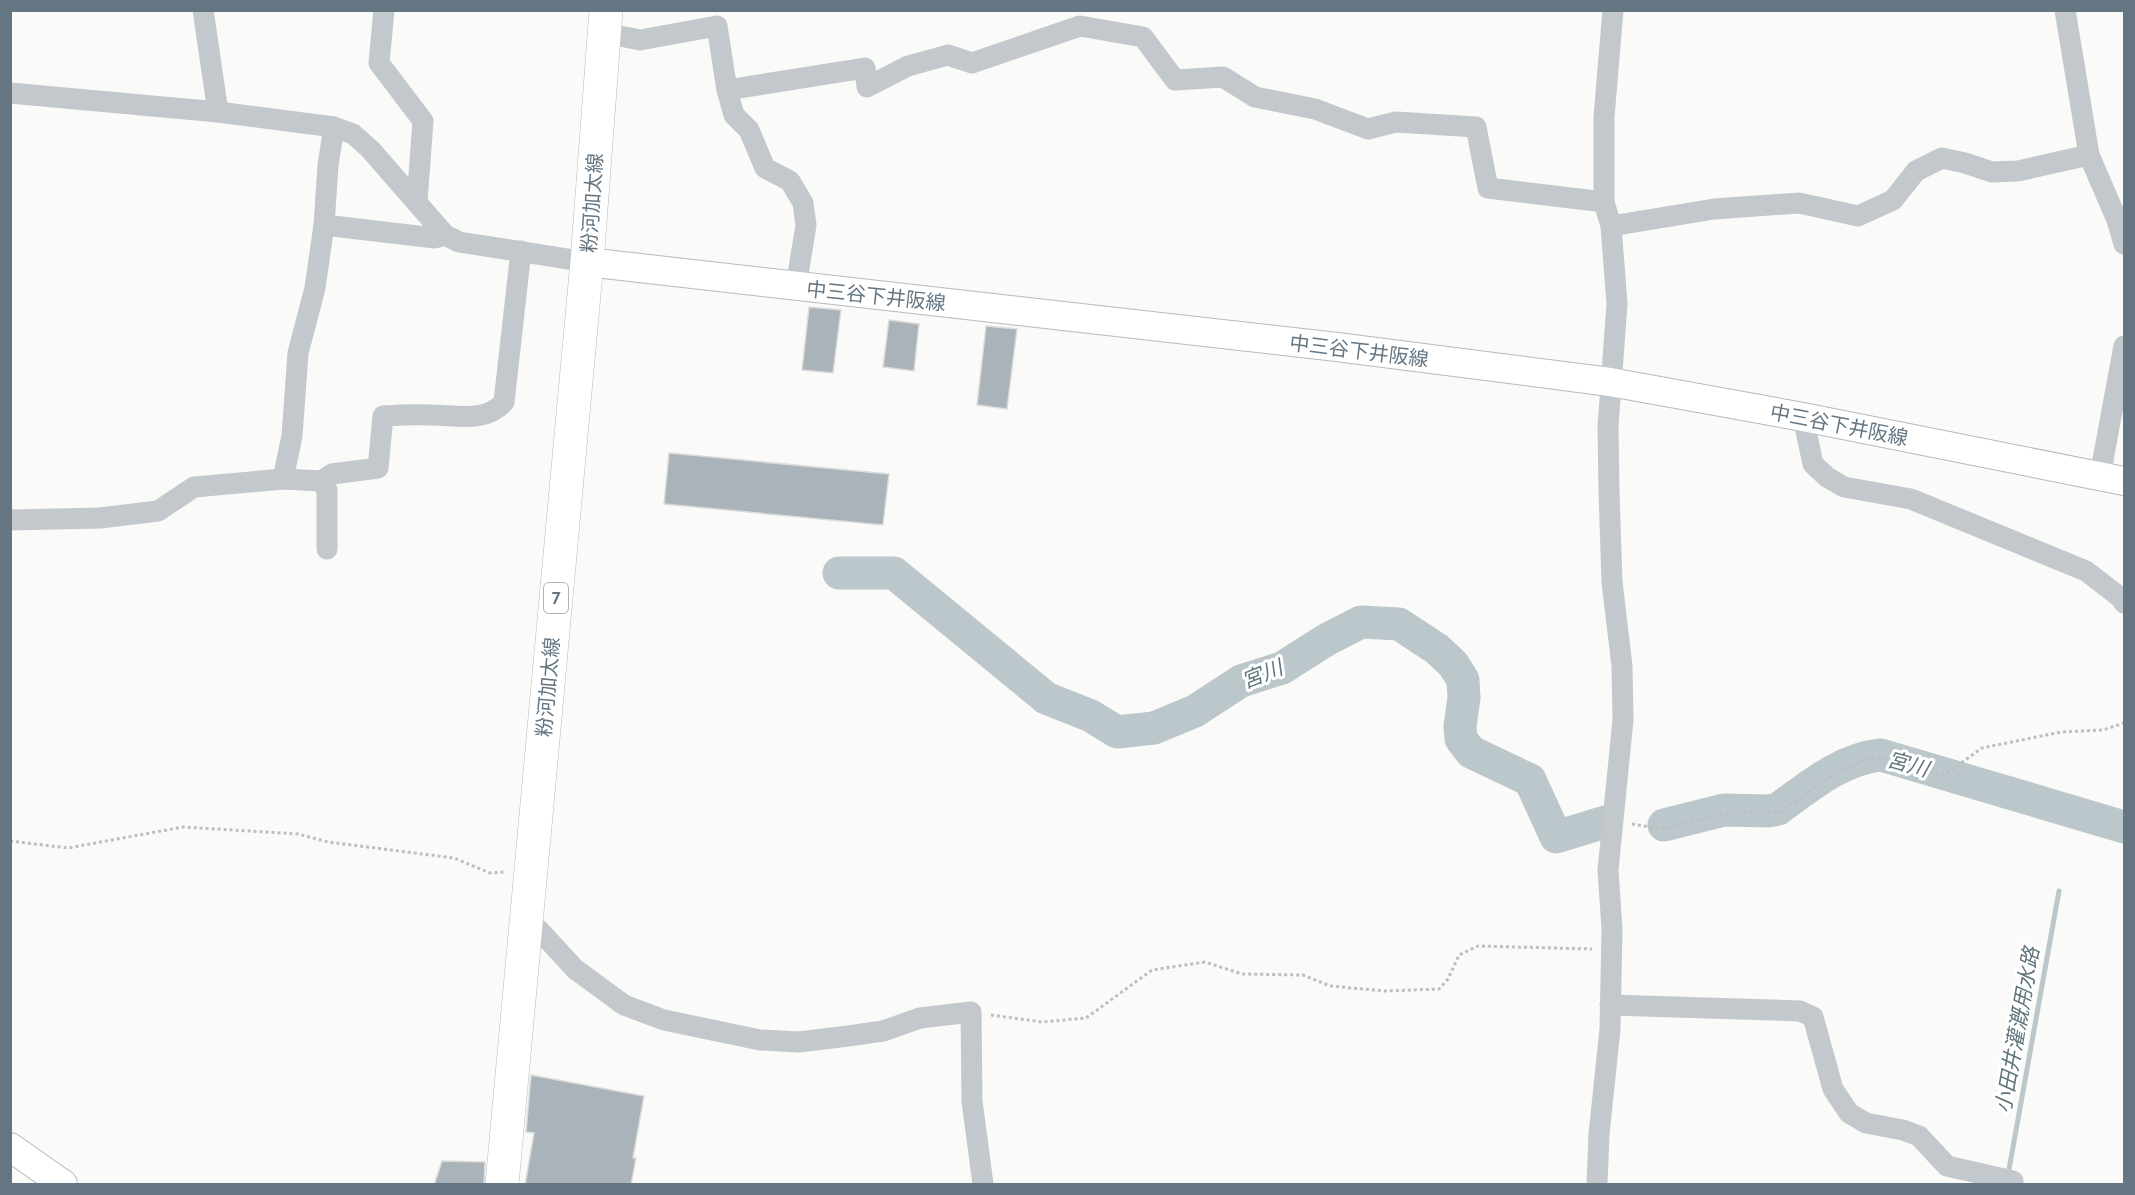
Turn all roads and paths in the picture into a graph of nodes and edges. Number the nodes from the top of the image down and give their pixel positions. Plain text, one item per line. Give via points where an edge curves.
1 (203, 10) edge
2 (384, 10) edge
3 (1613, 10) edge
4 (2066, 10) edge
5 (606, 22) edge
6 (727, 90) junction
7 (10, 93) edge
8 (218, 112) junction
9 (334, 127) junction
10 (2089, 155) junction
11 (417, 202) junction
12 (1604, 202) junction
13 (324, 225) junction
14 (1611, 226) junction
15 (445, 235) junction
16 (2124, 244) edge
17 (521, 251) junction
18 (587, 262) junction
19 (796, 286) junction
20 (2124, 346) edge
21 (1610, 382) junction
22 (1803, 417) junction
23 (2112, 478) edge
24 (283, 479) junction
25 (321, 481) junction
26 (10, 520) edge
27 (327, 549) dead end
28 (2124, 603) edge
29 (2124, 723) edge
30 (1612, 821) junction
31 (10, 841) edge
32 (531, 870) junction
33 (526, 927) junction
34 (1611, 950) junction
35 (1610, 1005) junction
36 (972, 1012) junction
37 (10, 1147) edge
38 (63, 1185) edge
39 (502, 1185) edge
40 (983, 1185) edge
41 (1597, 1185) edge
42 (2012, 1185) edge

1 - 8 street
2 - 11 street via 379,63 423,121
3 - 12 street via 1604,117
4 - 10 street
5 - 6 street via 640,40 717,26
5 - 18 main road, 粉河加太線 / 7
6 - 12 street via 865,68 867,87 908,66 948,55 972,63 1080,26 1143,36 1175,80 1223,77 1255,97 1316,109 1368,129 1396,122 1476,127 1488,188
6 - 19 street via 734,115 749,130 765,168 790,181 803,203 806,225
7 - 8 street
8 - 9 street
9 - 11 street via 353,134 370,149
9 - 13 street
10 - 14 street via 2018,171 1992,172 1942,158 1916,171 1893,200 1858,216 1799,203 1714,209
10 - 16 street
11 - 15 street
12 - 14 street
13 - 15 street via 435,238
13 - 24 street via 315,288 298,353 292,436
14 - 21 street via 1617,304
15 - 17 street via 459,242
17 - 18 street
17 - 25 street via 504,402 497,410 468,418 431,414 384,416 378,468 332,474
18 - 19 main road, 中三谷下井阪線
18 - 32 main road, 粉河加太線 / 7
19 - 21 main road, 中三谷下井阪線
20 - 23 street
21 - 22 main road, 中三谷下井阪線
21 - 30 street via 1612,582 1622,666 1623,720
22 - 23 main road, 中三谷下井阪線
22 - 28 street via 1813,464 1844,487 1911,499 2086,571
24 - 25 street
24 - 26 street via 194,487 158,511 100,518
25 - 27 street via 327,490
29 - 30 path via 2103,730 2061,732 1983,748 1943,776 1882,759 1868,759 1835,773 1779,813 1726,813 1663,829
30 - 34 street via 1608,870
31 - 32 path via 68,848 183,827 298,834 328,842 454,858 490,873
32 - 33 main road, 粉河加太線 / 7
33 - 36 street via 539,930 575,969 624,1005 664,1020 760,1040 799,1042 848,1036 883,1031 920,1018
33 - 39 main road, 粉河加太線 / 7
34 - 35 street
34 - 36 path via 1478,946 1459,955 1439,989 1385,991 1330,986 1303,975 1242,975 1205,962 1152,970 1086,1018 1042,1022
35 - 41 street
35 - 42 street via 1800,1011 1813,1017 1833,1089 1849,1113 1866,1124 1918,1136 1947,1166 2013,1181
36 - 40 street via 972,1101
37 - 38 main road

